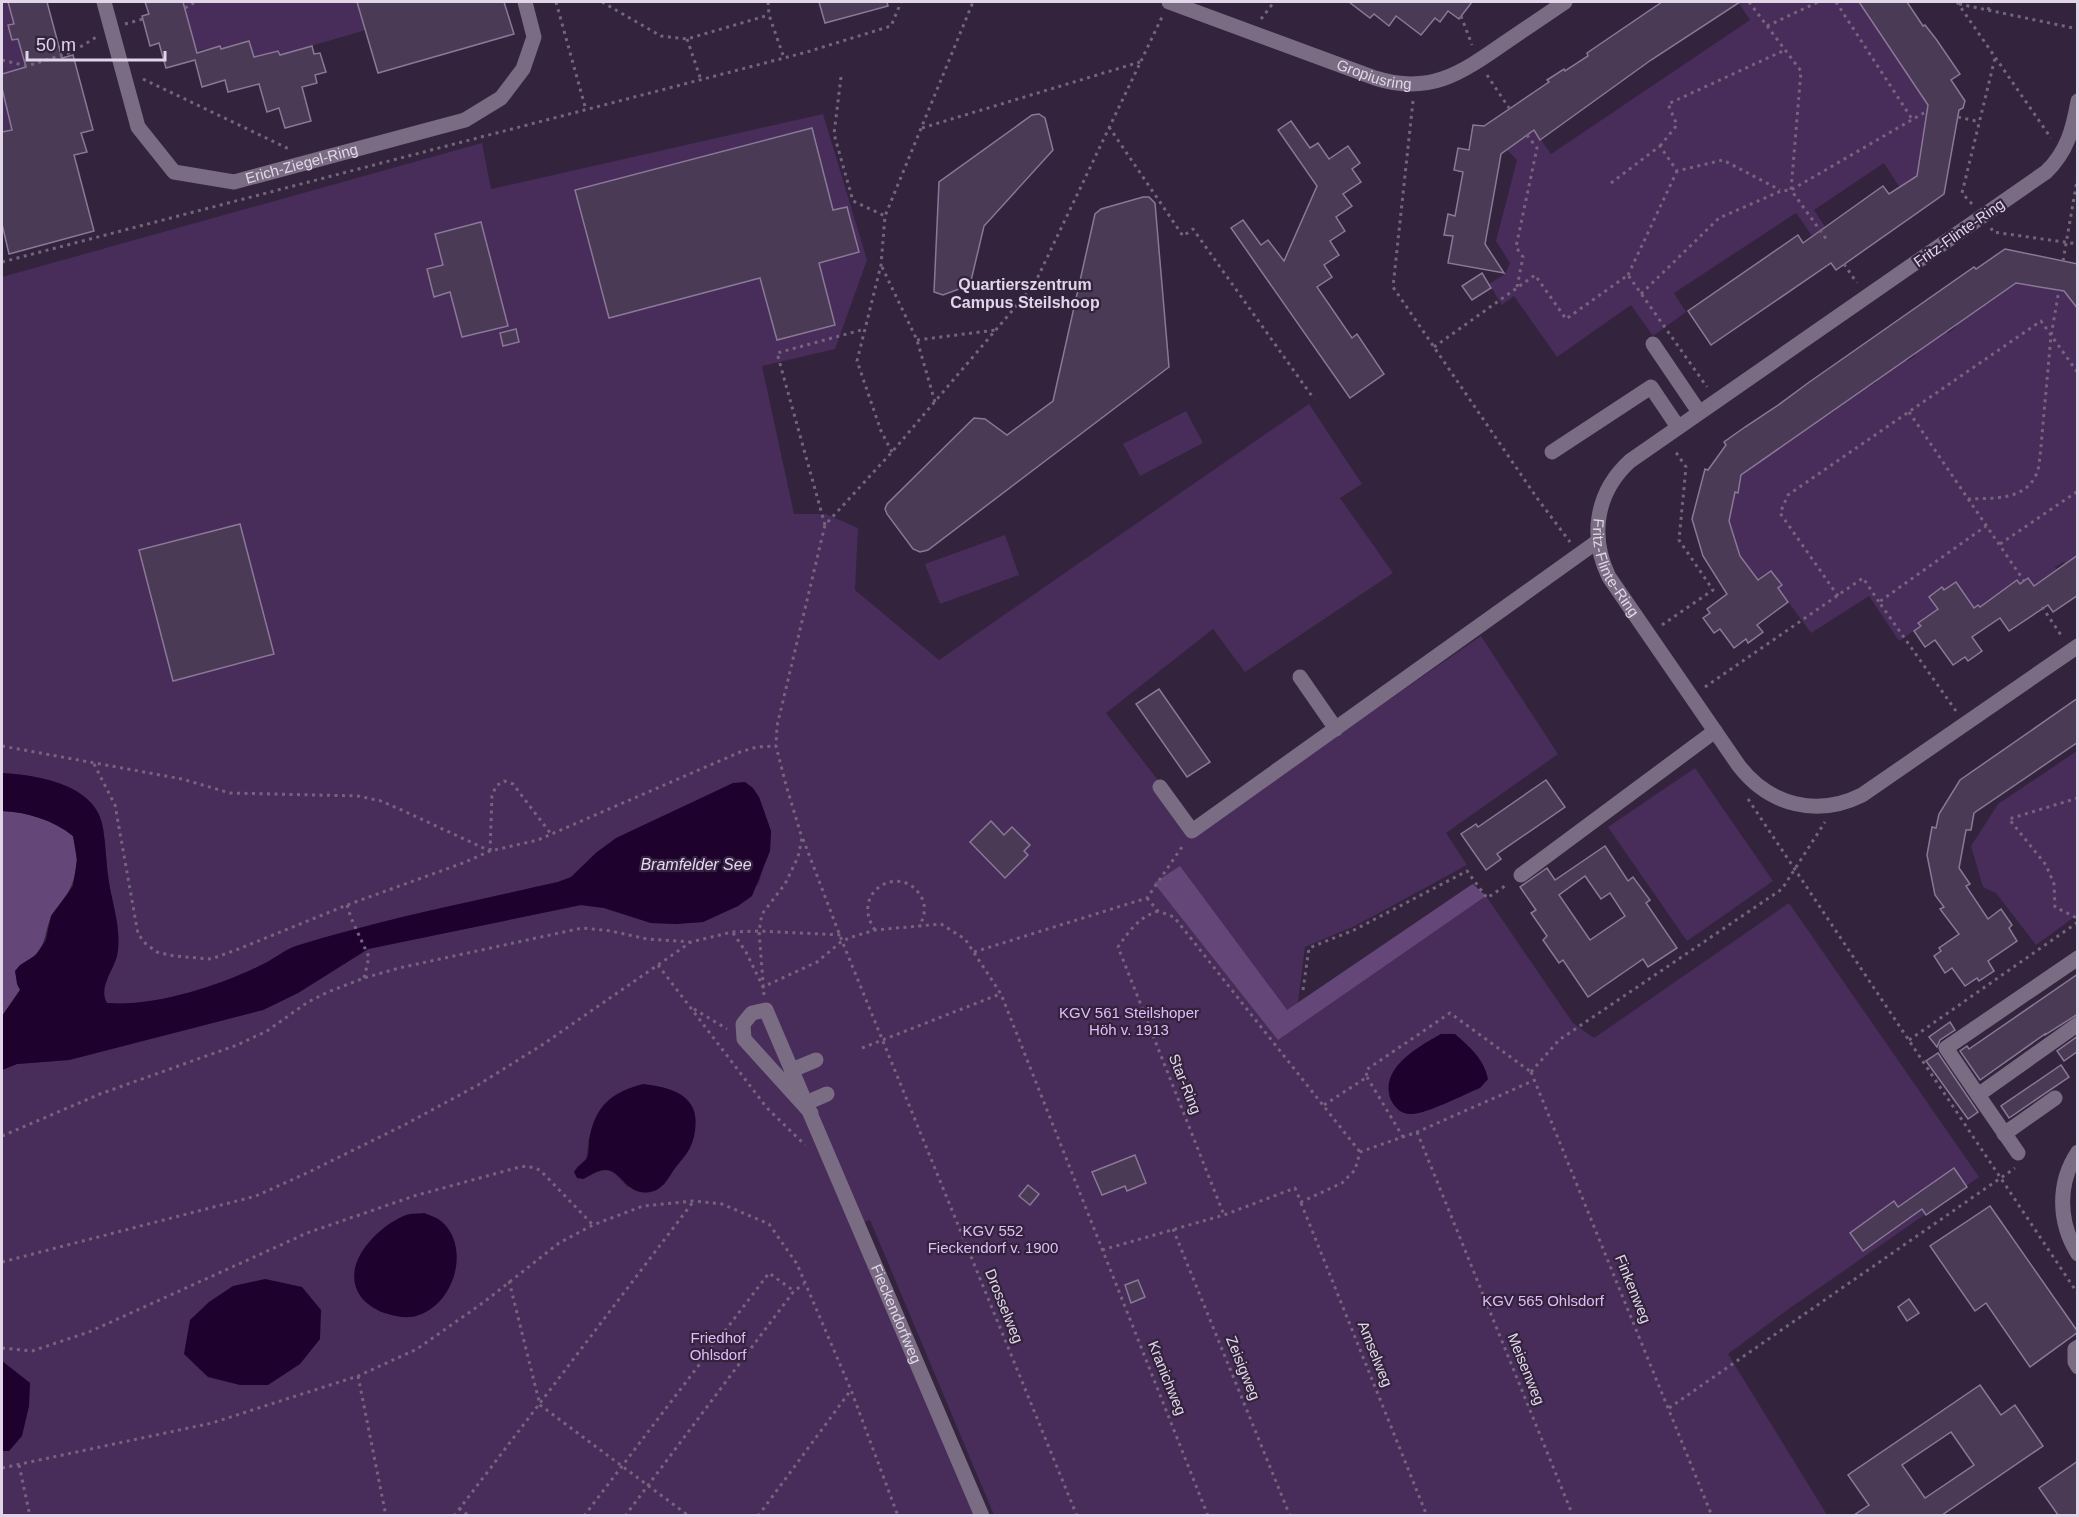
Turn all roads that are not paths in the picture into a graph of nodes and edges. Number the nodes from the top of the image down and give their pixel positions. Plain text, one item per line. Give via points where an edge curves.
1 (104, 2) edge
2 (525, 2) edge
3 (1173, 2) edge
4 (1565, 2) edge
5 (2078, 101) edge
6 (1653, 344) dead end
7 (1700, 412) junction
8 (1671, 432) junction
9 (1552, 452) dead end
10 (1598, 541) junction
11 (2075, 648) edge
12 (1300, 677) dead end
13 (1335, 729) junction
14 (1715, 731) junction
15 (1160, 787) dead end
16 (1521, 874) road end
17 (2078, 958) edge
18 (2078, 1024) edge
19 (816, 1060) dead end
20 (792, 1070) junction
21 (827, 1094) dead end
22 (1978, 1095) junction
23 (2055, 1098) dead end
24 (809, 1108) junction
25 (2004, 1134) junction
26 (2078, 1152) edge
27 (2017, 1160) road end
28 (2078, 1254) edge
29 (2078, 1347) edge
30 (2078, 1366) edge
31 (982, 1515) edge

1 - 2 street, Erich-Ziegel-Ring via 138,127 174,172 234,182 465,120 501,98 523,69 534,37
3 - 4 street, Gropiusring via 1375,78 1415,84 1455,75
5 - 7 street, Fritz-Flinte-Ring via 2069,140 2057,161 2039,177
6 - 7 street
7 - 8 street, Fritz-Flinte-Ring
8 - 9 street via 1650,387
8 - 10 street, Fritz-Flinte-Ring via 1630,461 1611,483 1600,511
10 - 13 street
10 - 14 street, Fritz-Flinte-Ring via 1609,577
11 - 14 street, Fritz-Flinte-Ring via 1870,790 1836,805 1809,806 1774,796 1745,774
12 - 13 street
13 - 15 street via 1192,831
14 - 16 street
17 - 22 street via 1946,1048
18 - 22 street
19 - 20 street
20 - 24 street, Fieckendorfweg
20 - 24 street, Fieckendorfweg via 766,1010 752,1013 742,1029 744,1039
21 - 24 street
22 - 25 street
23 - 25 street
24 - 31 street, Fieckendorfweg
25 - 27 street
26 - 28 street via 2067,1172 2062,1201 2066,1229
29 - 30 street

